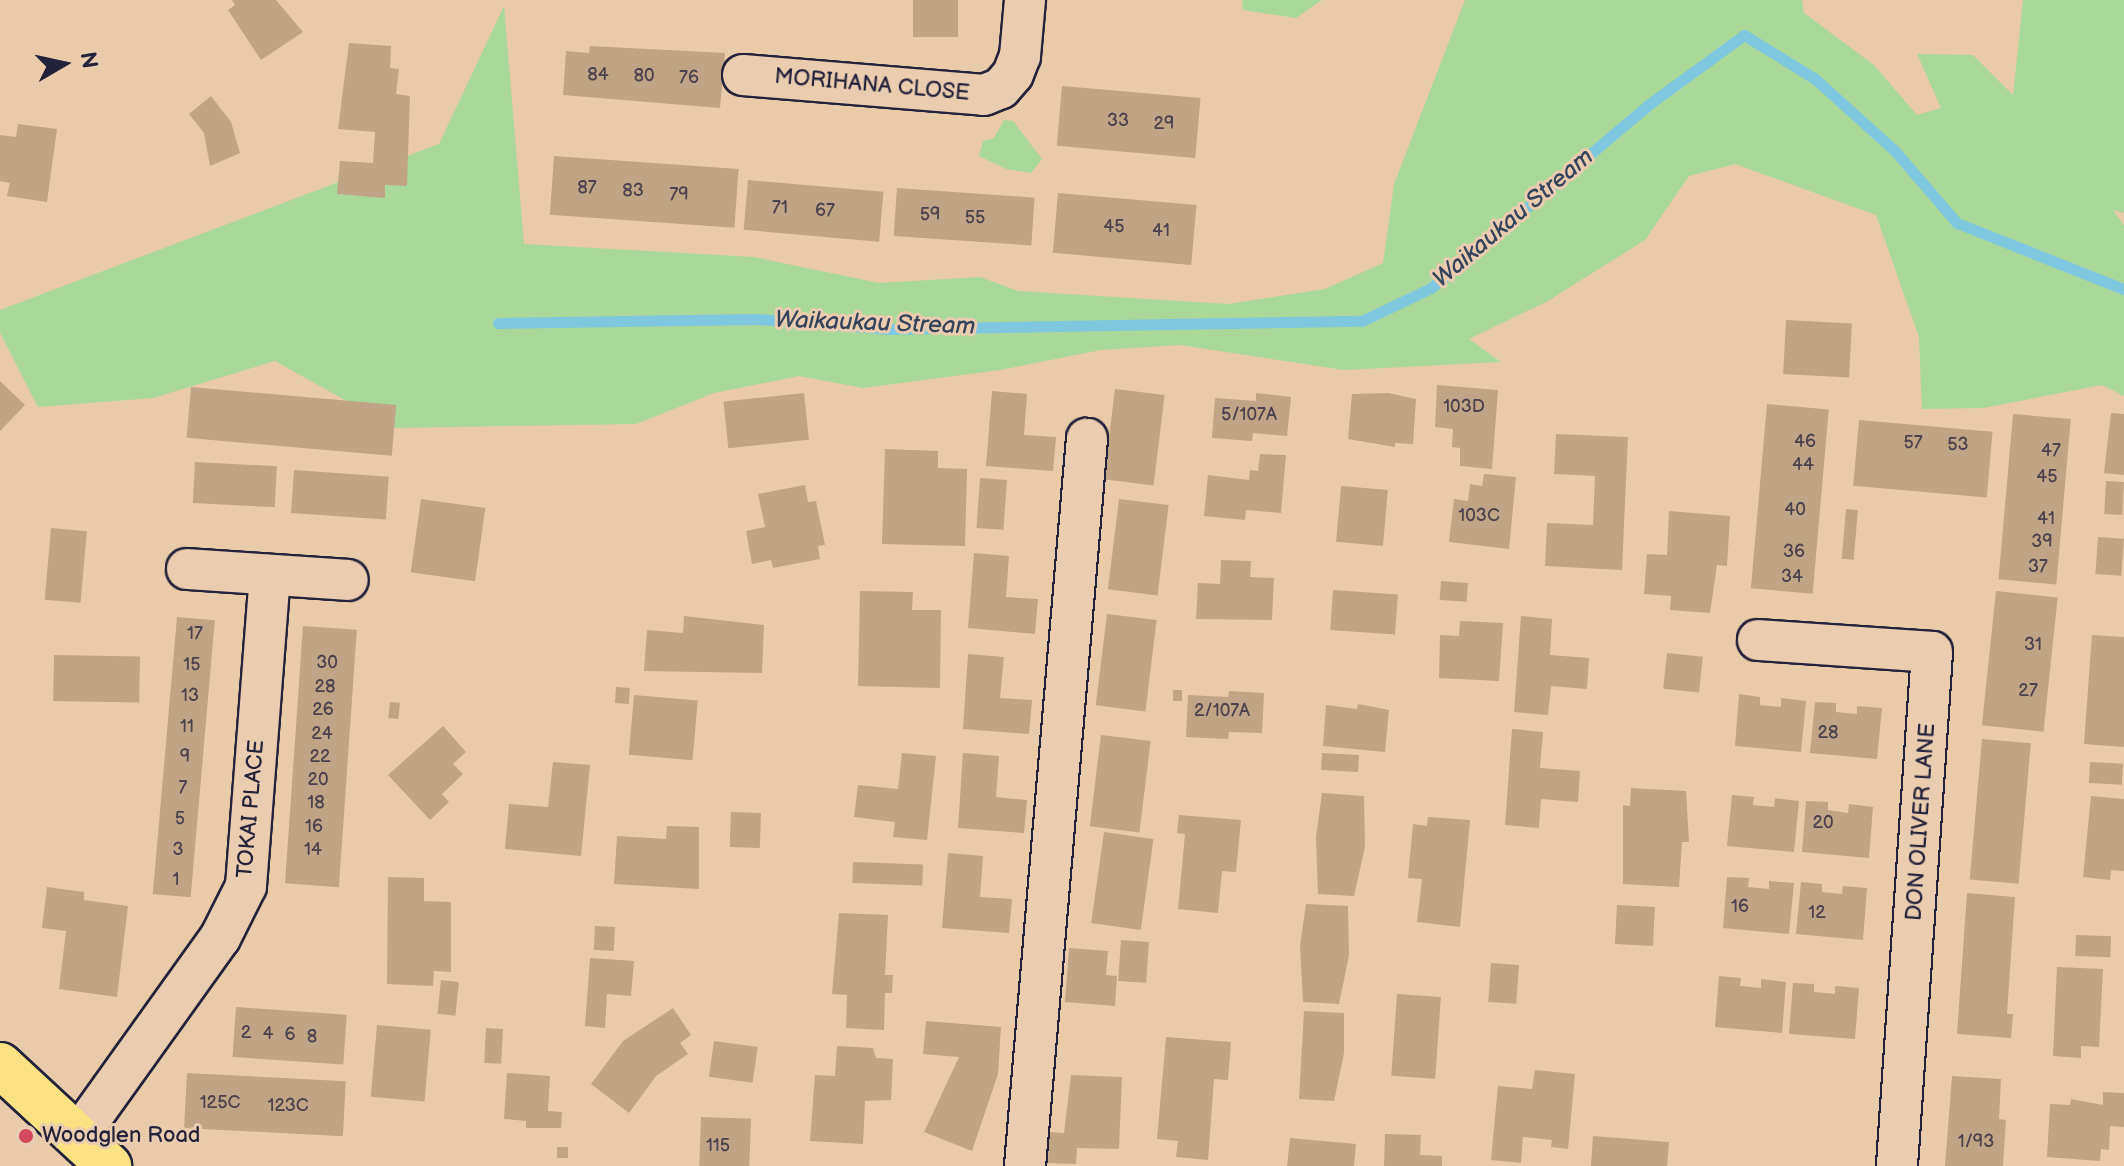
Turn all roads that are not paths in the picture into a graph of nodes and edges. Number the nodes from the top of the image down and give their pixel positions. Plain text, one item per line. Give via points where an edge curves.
1 (1025, 0) edge
2 (743, 75) dead end
3 (1087, 439) dead end
4 (187, 569) dead end
5 (270, 575) junction
6 (348, 580) dead end
7 (1758, 640) dead end
8 (0, 1065) edge
9 (78, 1136) junction
10 (109, 1166) edge
11 (1025, 1166) edge
12 (1897, 1166) edge

1 - 2 street, MORIHANA CLOSE via 1020,56 1013,74 1001,88 984,95
3 - 11 street
4 - 5 street
5 - 6 street
5 - 9 street, TOKAI PLACE via 246,886 220,938
7 - 12 street, DON OLIVER LANE via 1932,652
8 - 9 main road
9 - 10 main road

